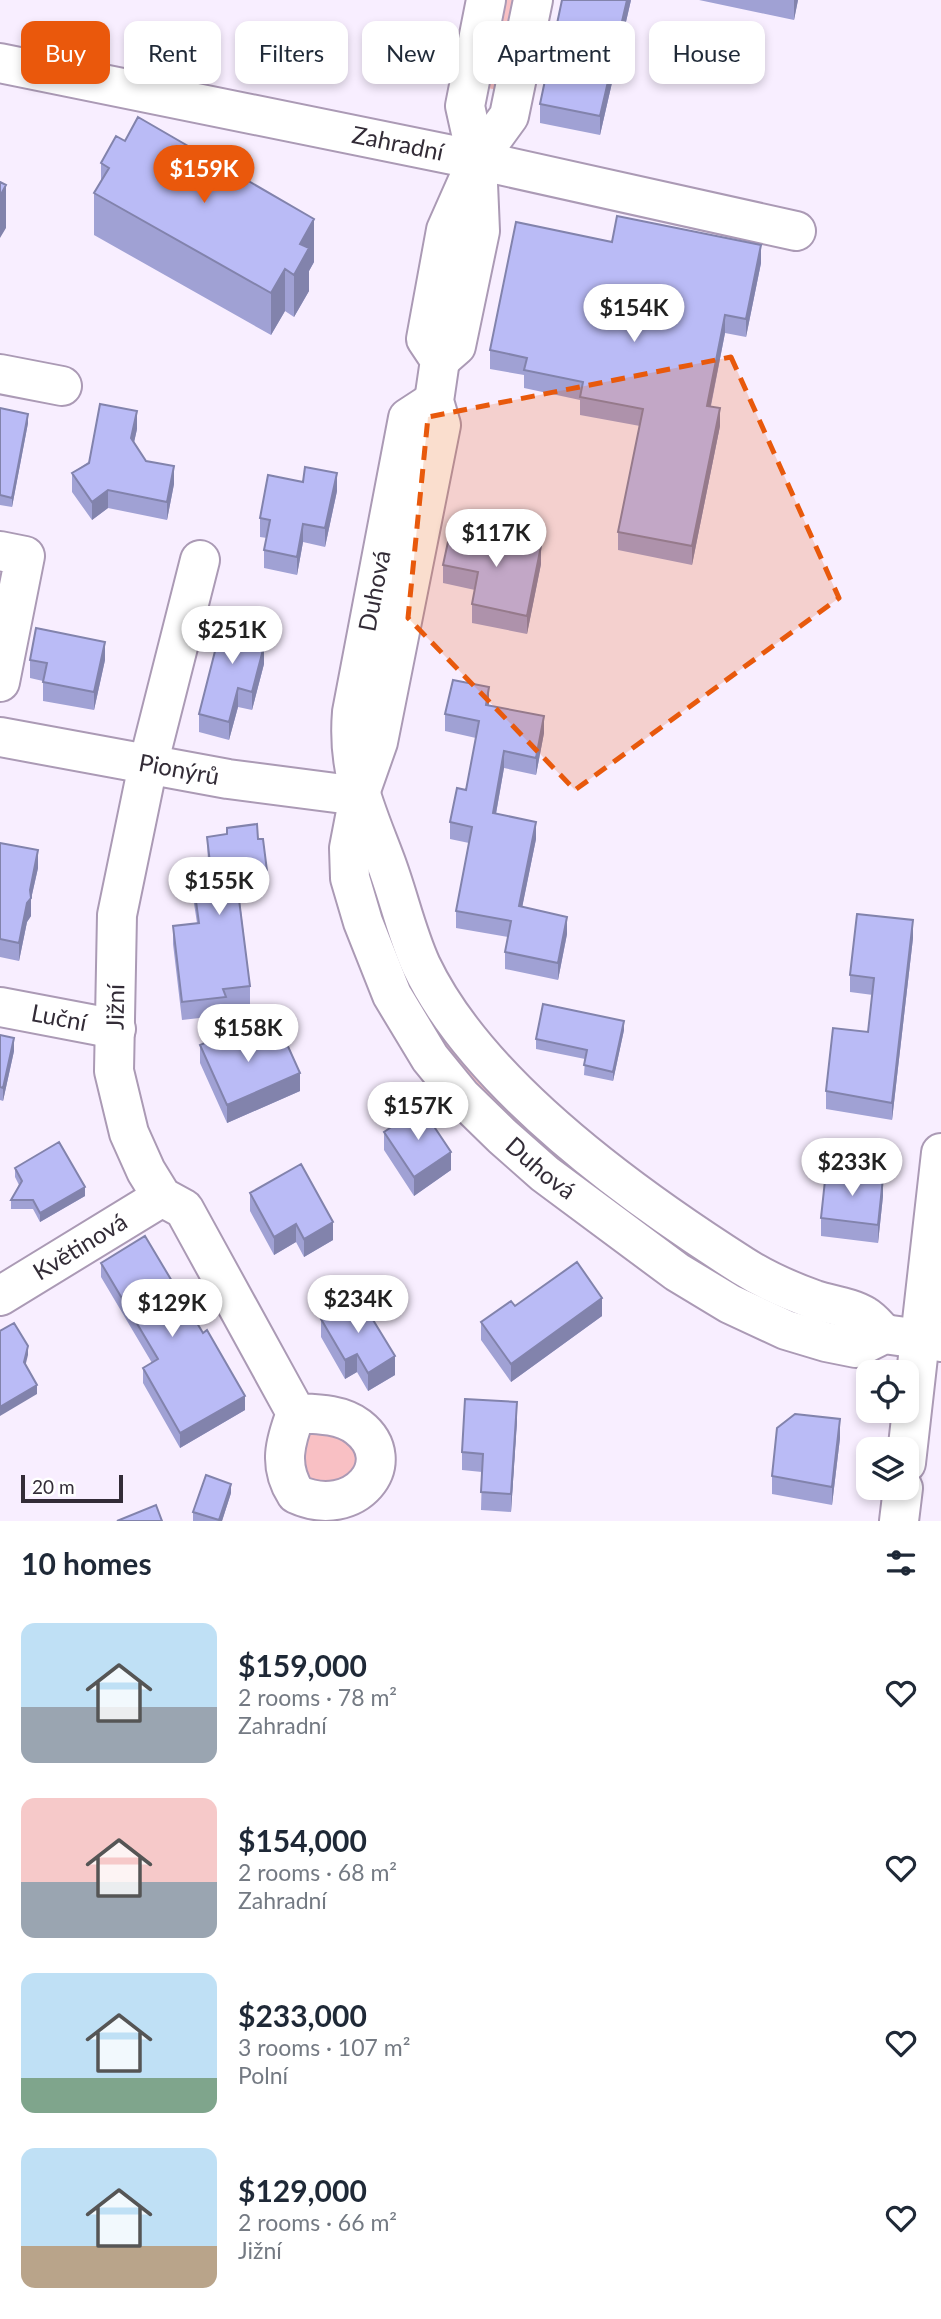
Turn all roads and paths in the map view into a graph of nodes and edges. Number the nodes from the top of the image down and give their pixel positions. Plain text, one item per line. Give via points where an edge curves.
1 (486, 0) edge
2 (533, 0) edge
3 (0, 63) edge
4 (477, 160) junction
5 (796, 231) dead end
6 (0, 374) edge
7 (62, 386) dead end
8 (0, 551) edge
9 (200, 559) dead end
10 (0, 682) edge
11 (0, 737) edge
12 (148, 765) junction
13 (359, 796) junction
14 (0, 1007) edge
15 (116, 1029) junction
16 (941, 1153) edge
17 (162, 1197) junction
18 (699, 1237) junction
19 (677, 1272) junction
20 (0, 1296) edge
21 (884, 1334) junction
22 (931, 1341) edge
23 (296, 1413) dead end
24 (911, 1437) edge
25 (902, 1500) edge
26 (899, 1521) edge

1 - 4 street via 464,106
2 - 4 street, Duhová via 509,116
3 - 4 street, Zahradní
4 - 5 street, Zahradní
4 - 13 street, Duhová via 446,230 426,339 440,360 434,401 441,425 384,629 378,742
6 - 7 street
8 - 10 street via 24,556
9 - 12 street, Jižní
11 - 12 street, Pionýrů
12 - 13 street, Pionýrů
12 - 15 street, Jižní via 117,915
13 - 18 street, Duhová via 421,965 483,1059 575,1142
13 - 19 street, Duhová via 349,848 350,878 392,996 430,1058 461,1096 537,1166
14 - 15 street, Luční
15 - 17 street, Jižní via 114,1071 129,1133
16 - 22 street
17 - 20 street, Květinová
17 - 23 street, Jižní via 184,1209
18 - 19 street
18 - 21 street, Duhová via 778,1284 865,1316
19 - 21 street, Duhová via 730,1304 786,1330 826,1342 856,1348
21 - 22 street, Duhová
22 - 24 street
25 - 26 street

